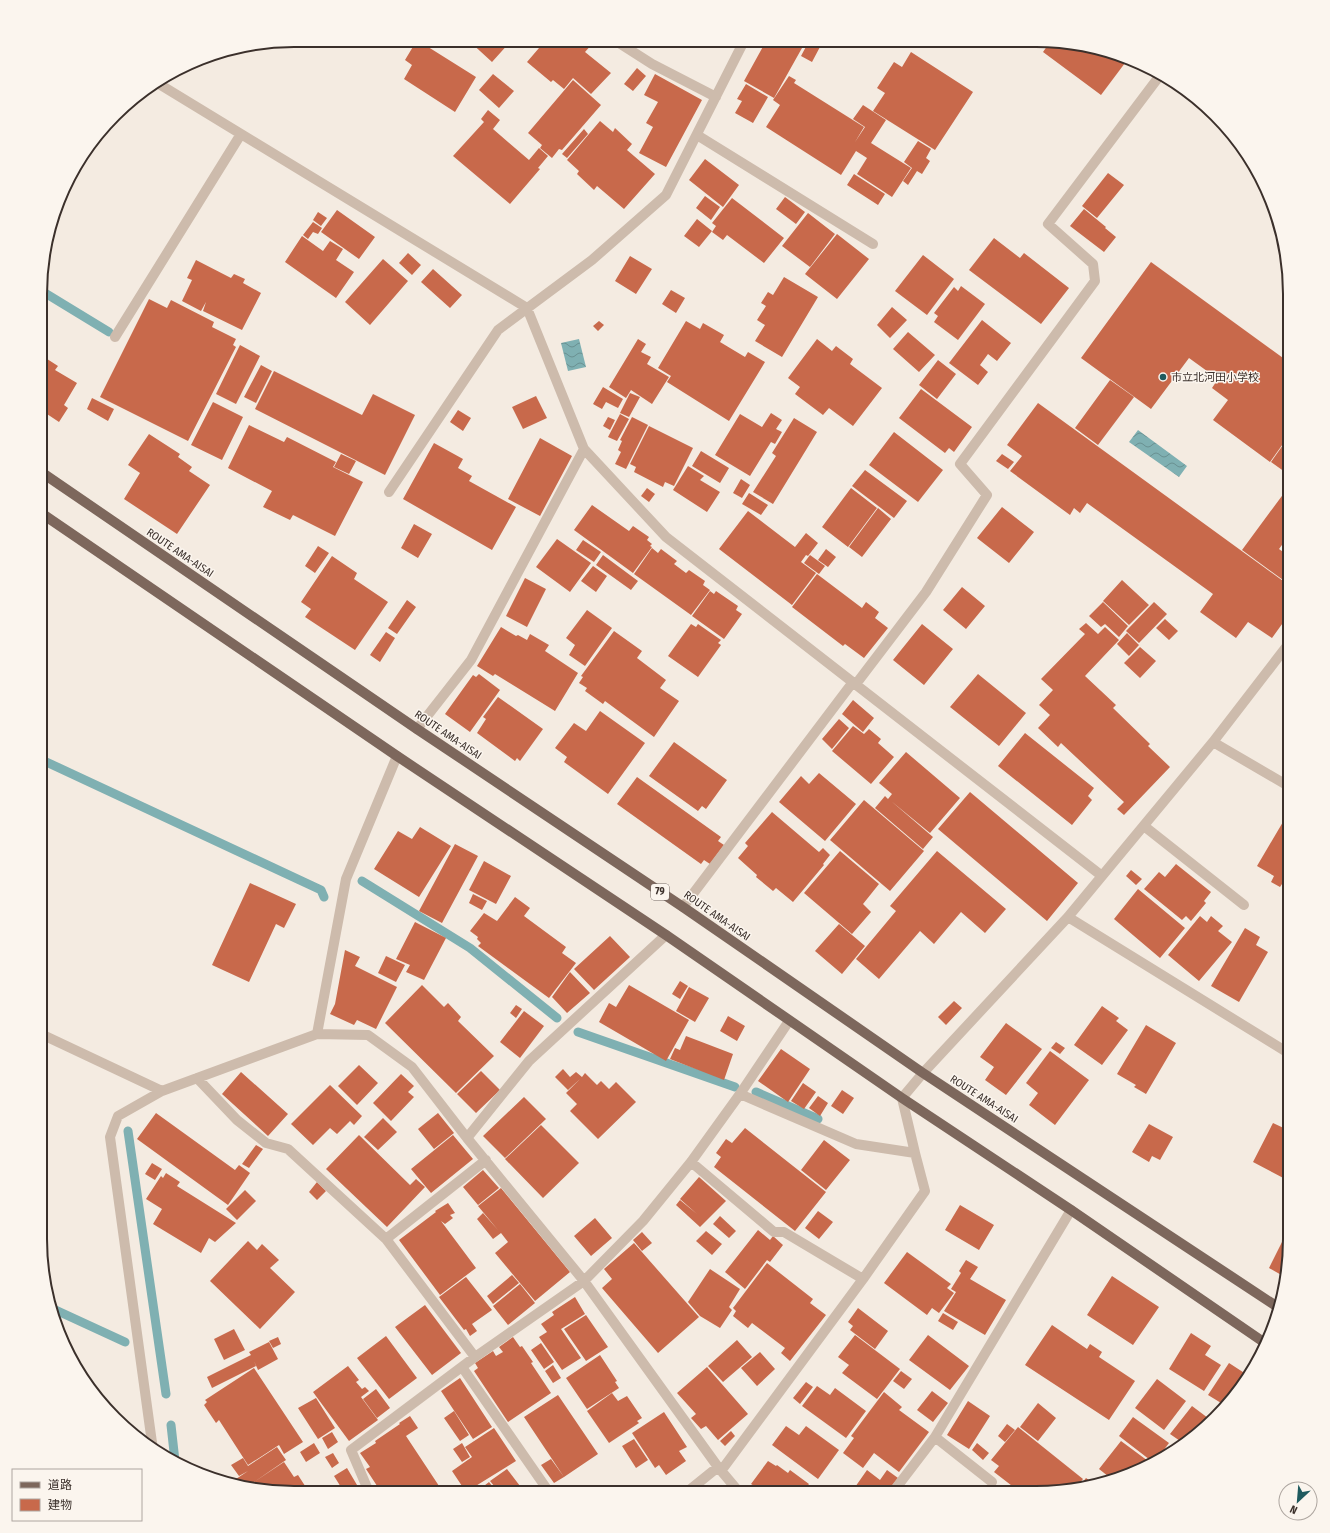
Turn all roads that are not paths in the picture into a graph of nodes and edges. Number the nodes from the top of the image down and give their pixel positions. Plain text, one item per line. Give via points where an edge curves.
1 (625, 47) edge
2 (741, 47) edge
3 (1157, 79) edge
4 (162, 86) edge
5 (716, 97) junction
6 (241, 134) junction
7 (697, 135) junction
8 (873, 244) dead end
9 (527, 308) junction
10 (115, 337) dead end
11 (584, 449) junction
12 (47, 476) edge
13 (389, 492) dead end
14 (47, 517) edge
15 (1283, 651) edge
16 (854, 683) junction
17 (417, 729) junction
18 (1213, 742) junction
19 (397, 756) junction
20 (1283, 783) edge
21 (1144, 826) junction
22 (1102, 876) junction
23 (1244, 905) dead end
24 (683, 908) junction
25 (1068, 917) junction
26 (666, 935) junction
27 (789, 1021) junction
28 (317, 1034) junction
29 (47, 1037) edge
30 (1283, 1050) edge
31 (922, 1073) junction
32 (197, 1078) junction
33 (162, 1091) junction
34 (740, 1094) junction
35 (902, 1098) junction
36 (468, 1138) junction
37 (915, 1153) junction
38 (486, 1160) junction
39 (691, 1162) junction
40 (1070, 1210) junction
41 (386, 1239) junction
42 (863, 1279) junction
43 (584, 1281) junction
44 (1274, 1305) edge
45 (1261, 1341) edge
46 (475, 1357) junction
47 (462, 1367) junction
48 (935, 1437) junction
49 (152, 1440) edge
50 (720, 1469) junction
51 (992, 1482) dead end
52 (366, 1486) edge
53 (545, 1486) edge
54 (696, 1486) edge
55 (734, 1486) edge
56 (898, 1486) edge

1 - 5 street via 652,64
2 - 5 street
3 - 16 street via 1048,224 1093,264 1095,281 960,464 987,495 926,592
4 - 6 street
5 - 7 street
6 - 9 street
6 - 10 street
7 - 8 street
7 - 9 street via 666,195 592,260
9 - 11 street
9 - 13 street via 498,330
11 - 16 street via 666,537
11 - 17 street via 471,660
12 - 17 main road, ROUTE AMA-AISAI / 79
14 - 19 main road
15 - 18 street
16 - 22 street
16 - 24 street
17 - 24 main road, ROUTE AMA-AISAI / 79
18 - 20 street
18 - 21 street
19 - 26 main road
19 - 28 street via 346,879
21 - 22 street
21 - 23 street
22 - 25 street
24 - 31 main road, ROUTE AMA-AISAI / 79
25 - 30 street
25 - 31 street
26 - 27 main road
26 - 36 street via 529,1061
27 - 34 street
27 - 35 main road
28 - 32 street
28 - 36 street via 368,1035 412,1067
29 - 33 street
31 - 35 street
31 - 44 main road, ROUTE AMA-AISAI / 79
32 - 33 street
32 - 41 street via 237,1120 266,1143 288,1149
33 - 49 street via 118,1116 110,1137
34 - 37 street via 856,1144
34 - 39 street
35 - 37 street
35 - 40 main road
36 - 38 street
37 - 42 street via 925,1191
38 - 41 street
38 - 43 street
39 - 42 street via 774,1232 784,1232
39 - 43 street via 643,1221
40 - 45 main road
40 - 48 street
41 - 46 street
42 - 50 street
43 - 46 street
43 - 50 street
46 - 47 street
47 - 52 street via 351,1450
47 - 53 street
48 - 51 street
48 - 56 street
50 - 54 street
50 - 55 street

